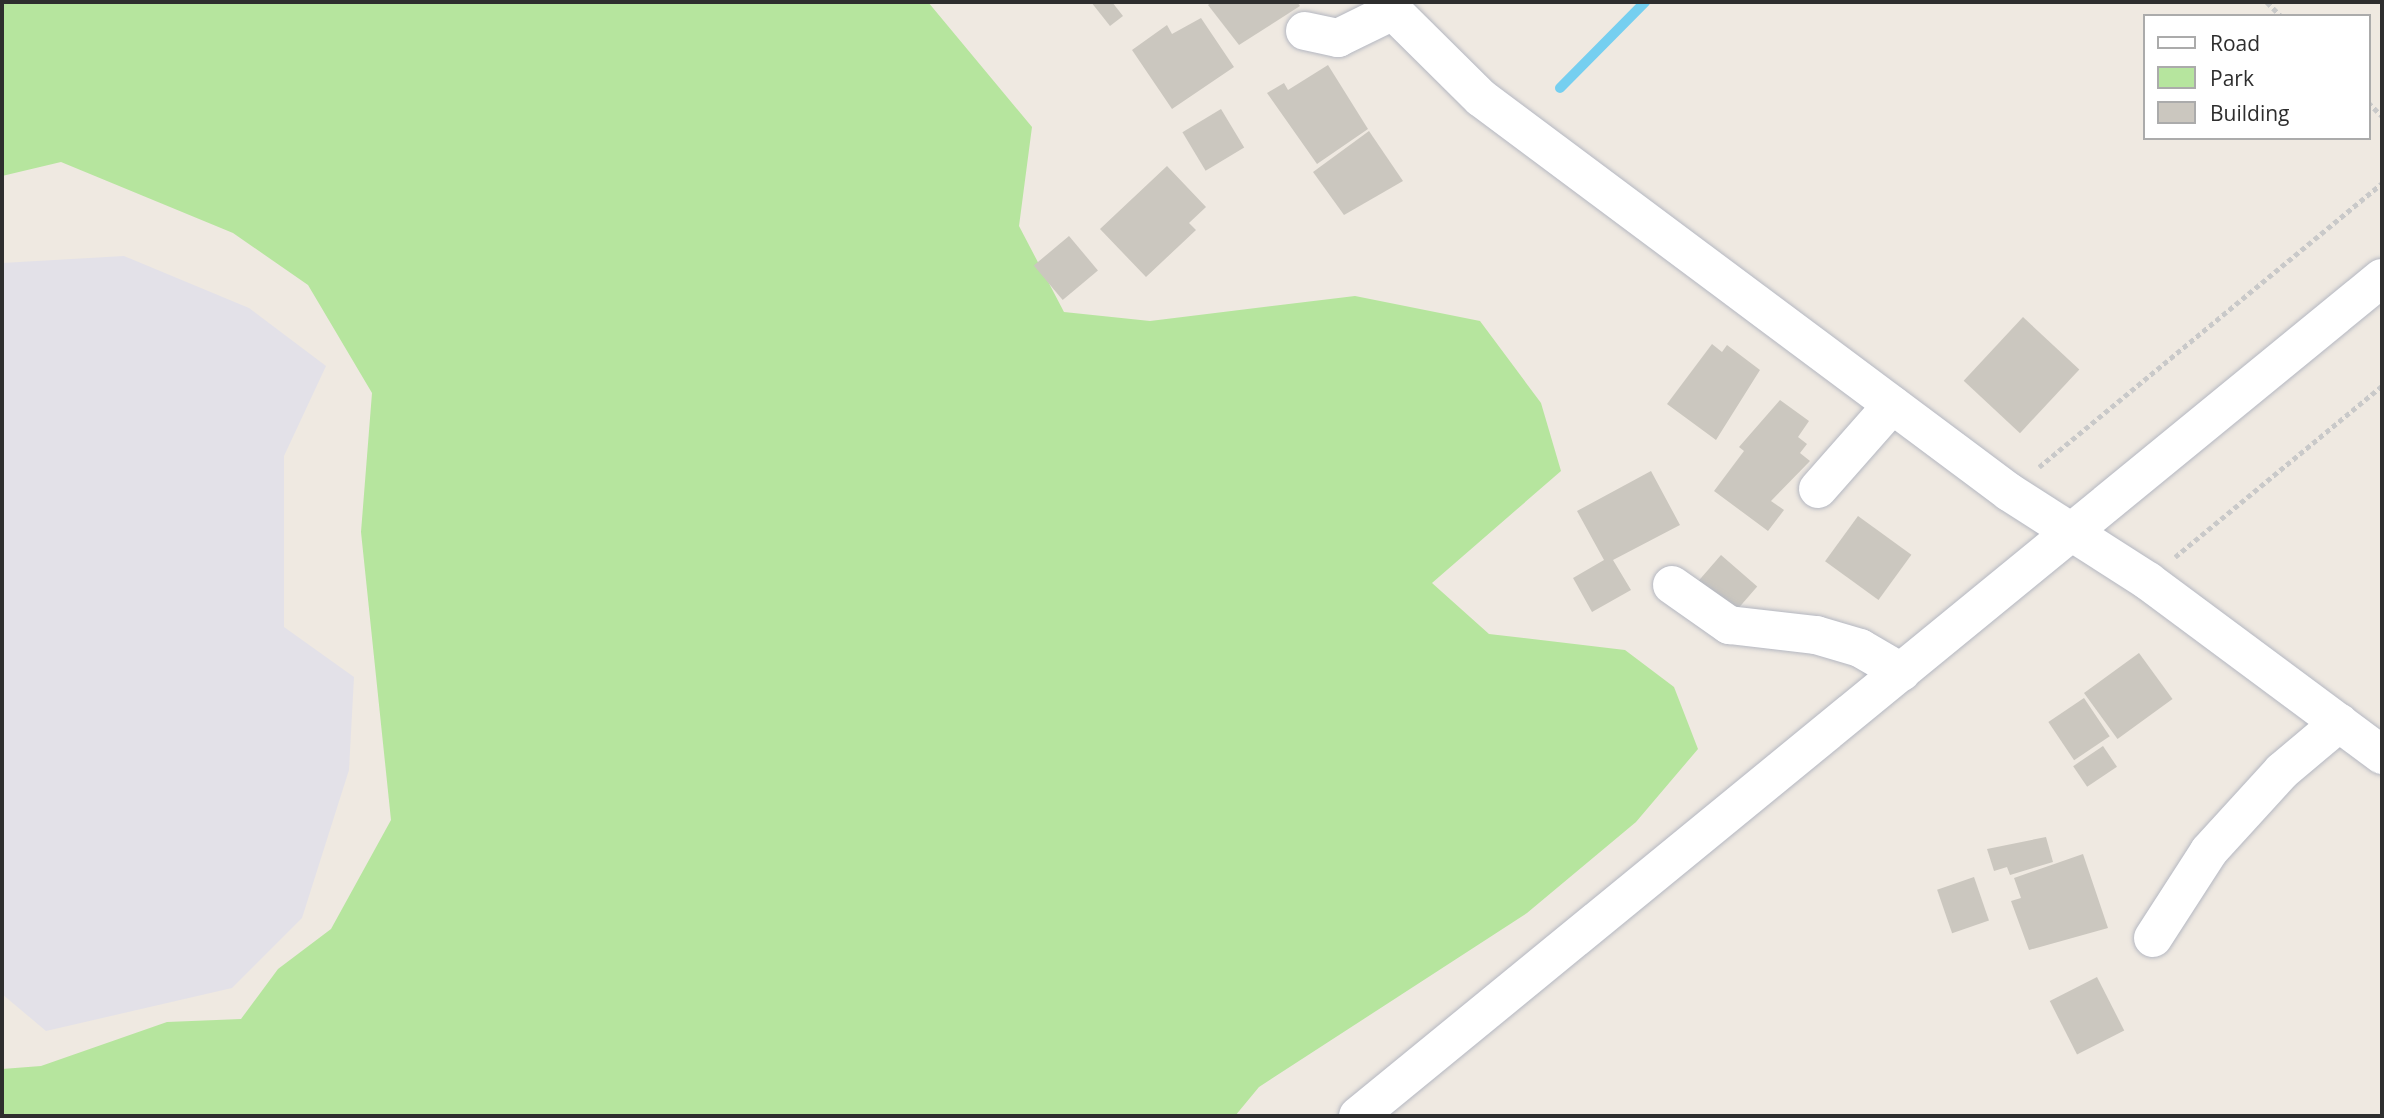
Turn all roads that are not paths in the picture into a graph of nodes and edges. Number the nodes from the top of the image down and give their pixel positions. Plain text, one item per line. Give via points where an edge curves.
1 (1388, 6) edge
2 (1305, 31) dead end
3 (2382, 278) edge
4 (1892, 405) junction
5 (1818, 489) dead end
6 (2071, 532) junction
7 (1672, 585) dead end
8 (1901, 672) junction
9 (2339, 723) junction
10 (2382, 755) edge
11 (2153, 937) dead end
12 (1358, 1116) edge

1 - 2 street via 1338,37
1 - 4 street via 1481,98
3 - 6 street
4 - 5 street
4 - 6 street
6 - 8 street
6 - 9 street via 2148,581
7 - 8 street via 1729,625 1827,638 1860,648
8 - 12 street
9 - 10 street
9 - 11 street via 2282,771 2209,851

